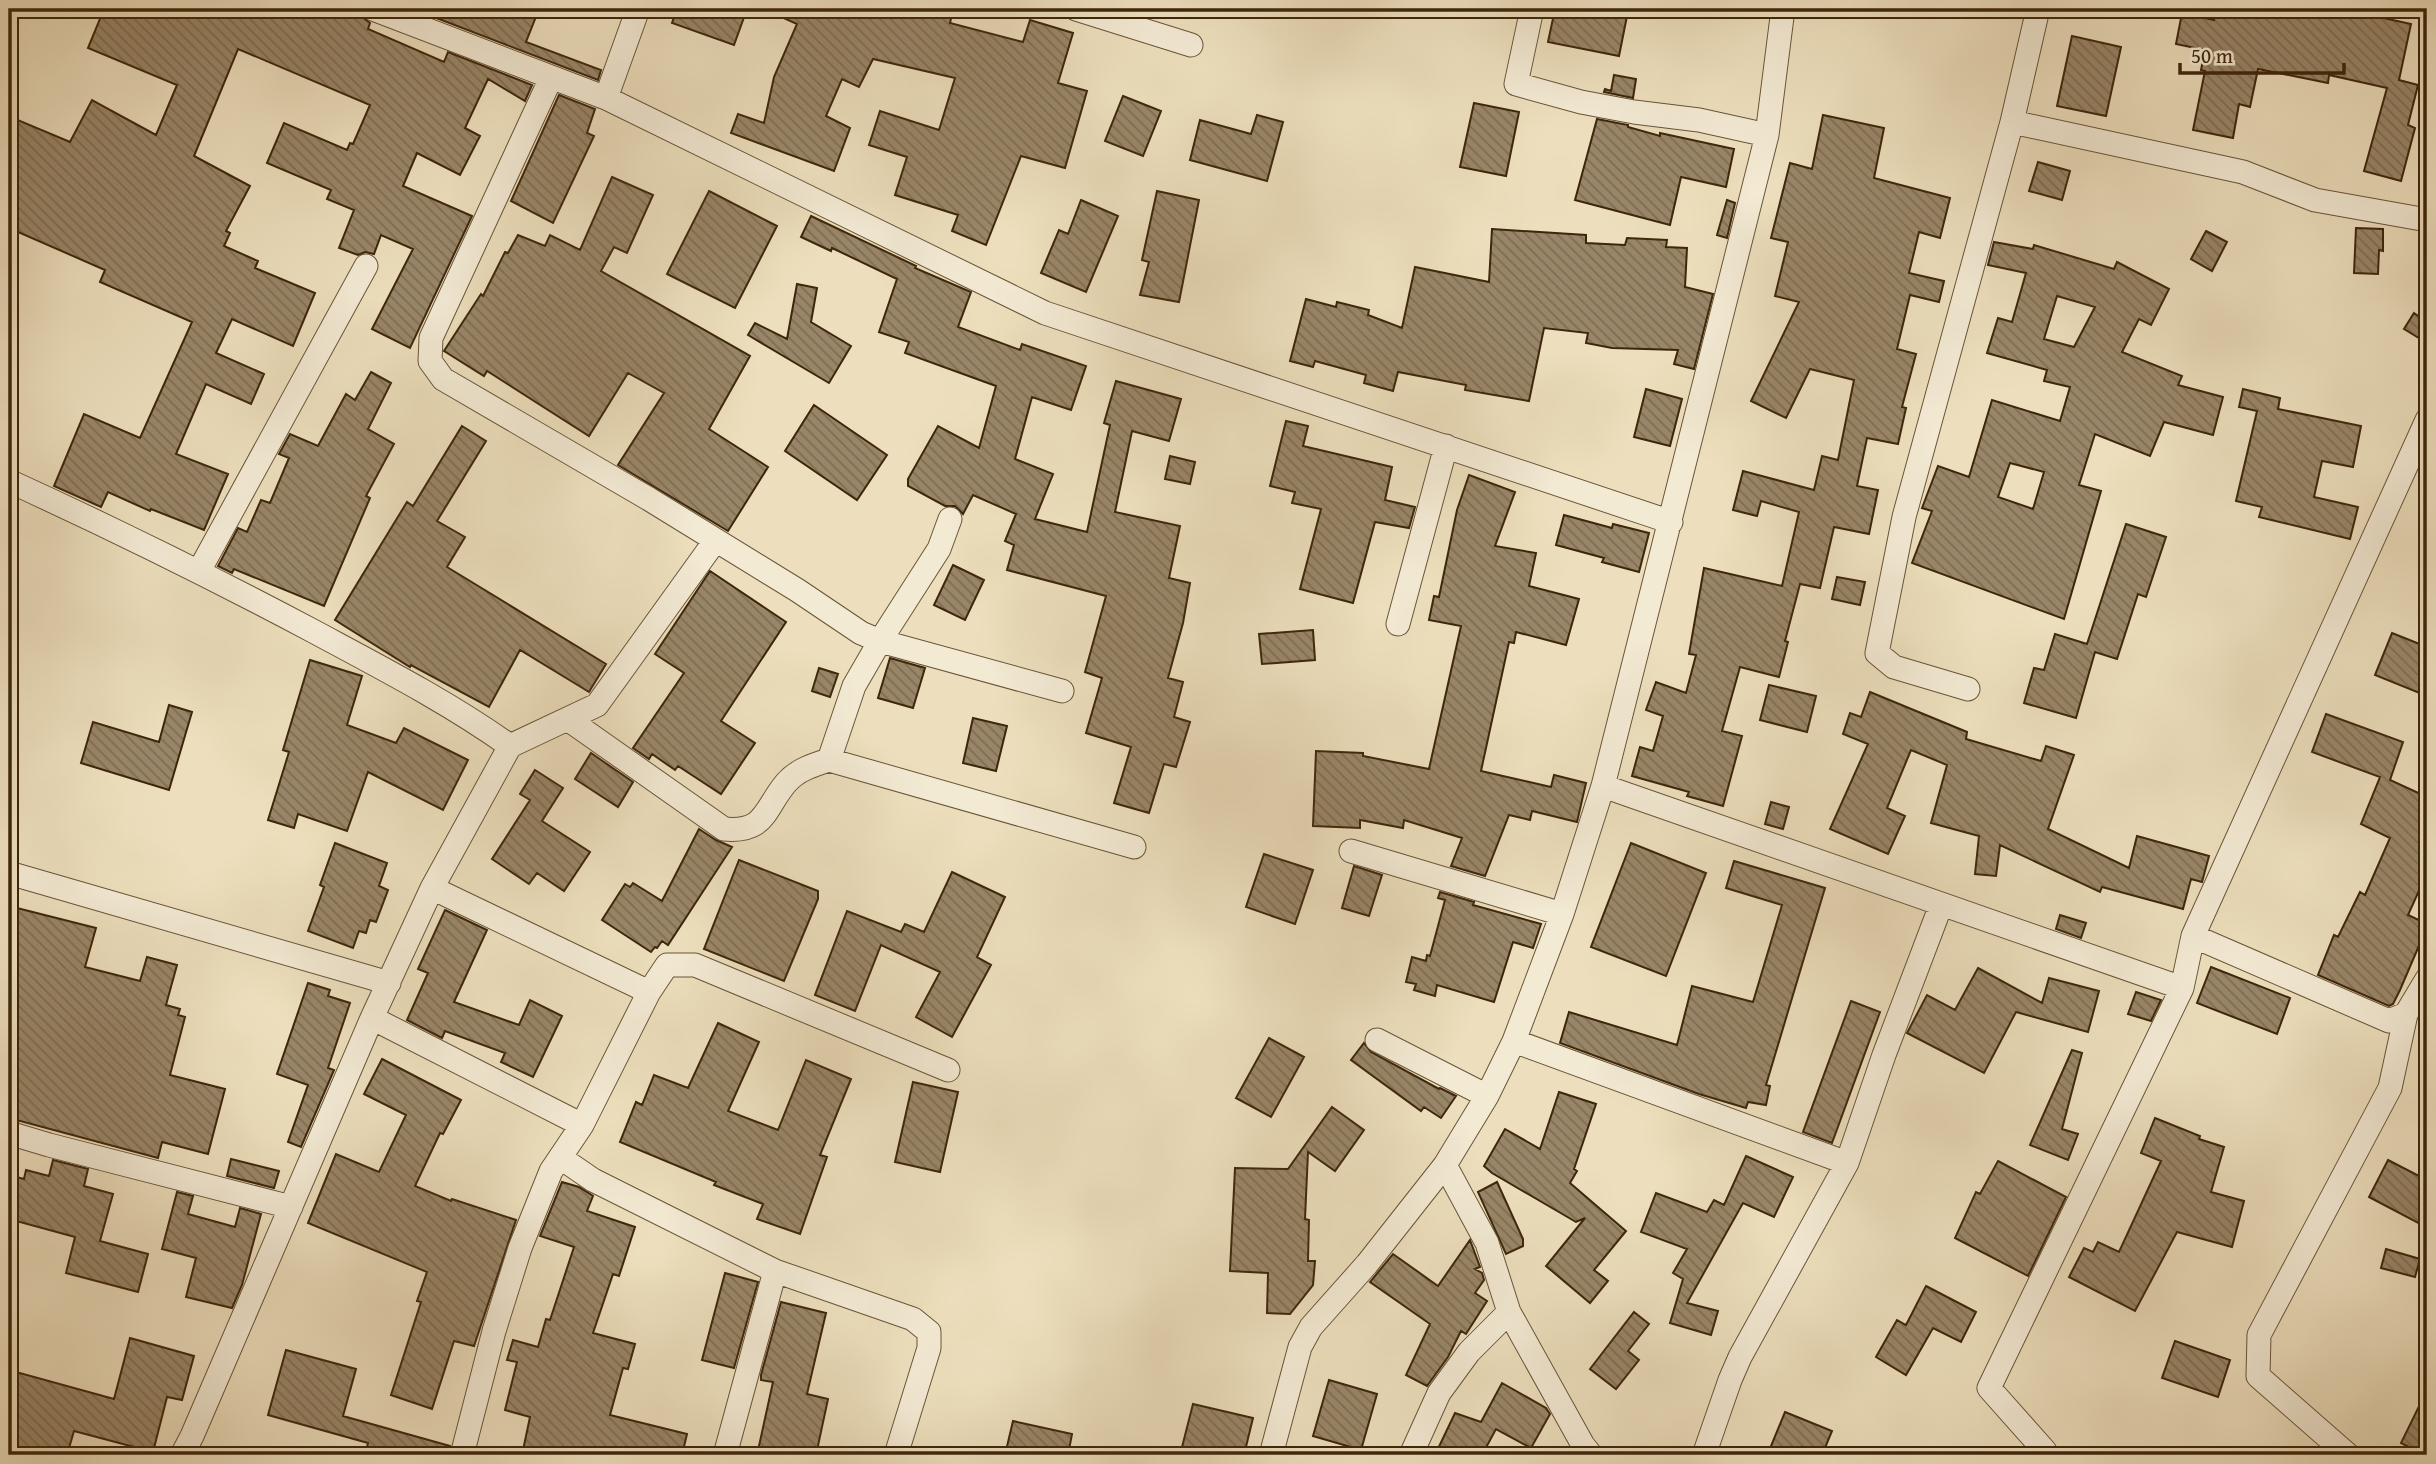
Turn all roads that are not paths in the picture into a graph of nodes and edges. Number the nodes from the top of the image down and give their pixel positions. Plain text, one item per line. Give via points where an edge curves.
1 (373, 9) edge
2 (638, 9) edge
3 (1076, 9) edge
4 (1532, 9) edge
5 (1783, 9) edge
6 (2038, 9) edge
7 (1191, 45) dead end
8 (551, 78) junction
9 (606, 98) junction
10 (2012, 122) junction
11 (1767, 135) junction
12 (2427, 220) edge
13 (366, 266) dead end
14 (2427, 420) edge
15 (1446, 446) junction
16 (9, 481) edge
17 (950, 520) dead end
18 (1671, 522) junction
19 (715, 541) junction
20 (199, 571) junction
21 (1398, 624) dead end
22 (880, 641) junction
23 (1968, 689) dead end
24 (1062, 691) dead end
25 (569, 720) junction
26 (510, 746) junction
27 (829, 760) junction
28 (1603, 786) junction
29 (1134, 847) dead end
30 (1351, 851) dead end
31 (9, 873) edge
32 (432, 888) junction
33 (1941, 905) junction
34 (1562, 914) junction
35 (2193, 936) junction
36 (2427, 979) edge
37 (389, 983) junction
38 (2182, 988) junction
39 (649, 992) junction
40 (2406, 1014) junction
41 (372, 1018) junction
42 (1377, 1040) dead end
43 (1514, 1041) junction
44 (948, 1070) dead end
45 (1487, 1096) junction
46 (582, 1125) junction
47 (9, 1133) edge
48 (561, 1158) junction
49 (1847, 1163) junction
50 (1445, 1165) junction
51 (291, 1207) junction
52 (775, 1271) junction
53 (1509, 1311) junction
54 (182, 1455) edge
55 (462, 1455) edge
56 (725, 1455) edge
57 (896, 1455) edge
58 (1271, 1455) edge
59 (1411, 1455) edge
60 (1591, 1455) edge
61 (1704, 1455) edge
62 (2044, 1455) edge
63 (2348, 1455) edge

1 - 8 street
2 - 9 street
3 - 7 street
4 - 11 street via 1516,85 1581,102
5 - 11 street
6 - 10 street
8 - 9 street
8 - 19 street via 431,338 429,361 443,379
9 - 15 street via 1045,313
10 - 12 street via 2243,172 2315,200
10 - 23 street via 1904,517 1877,653 1894,667
11 - 18 street
13 - 20 street
14 - 35 street
15 - 18 street
15 - 21 street
16 - 20 street
17 - 22 street via 939,549
18 - 28 street
19 - 22 street
19 - 25 street via 597,705
20 - 26 street via 402,678
22 - 24 street
22 - 27 street via 853,686
25 - 26 street
25 - 27 street via 724,829 743,831 763,818 787,782 806,767
26 - 32 street
27 - 29 street
28 - 33 street
28 - 34 street
30 - 34 street
31 - 37 street
32 - 37 street
32 - 39 street
33 - 38 street
33 - 49 street
34 - 43 street
35 - 38 street
35 - 40 street via 2389,1021
36 - 40 street
37 - 41 street
38 - 62 street via 1989,1388
39 - 44 street via 667,965 695,965
39 - 46 street
40 - 63 street via 2390,1088 2259,1335 2258,1376
41 - 46 street
41 - 51 street
42 - 45 street
43 - 45 street
43 - 49 street
45 - 50 street
46 - 48 street
47 - 51 street
48 - 52 street via 593,1180
48 - 55 street via 551,1171 520,1248
49 - 61 street via 1740,1357
50 - 53 street via 1487,1243
50 - 58 street via 1311,1326 1300,1347
51 - 54 street
52 - 56 street
52 - 57 street via 913,1319 929,1332 929,1348
53 - 59 street via 1468,1352 1439,1393
53 - 60 street

